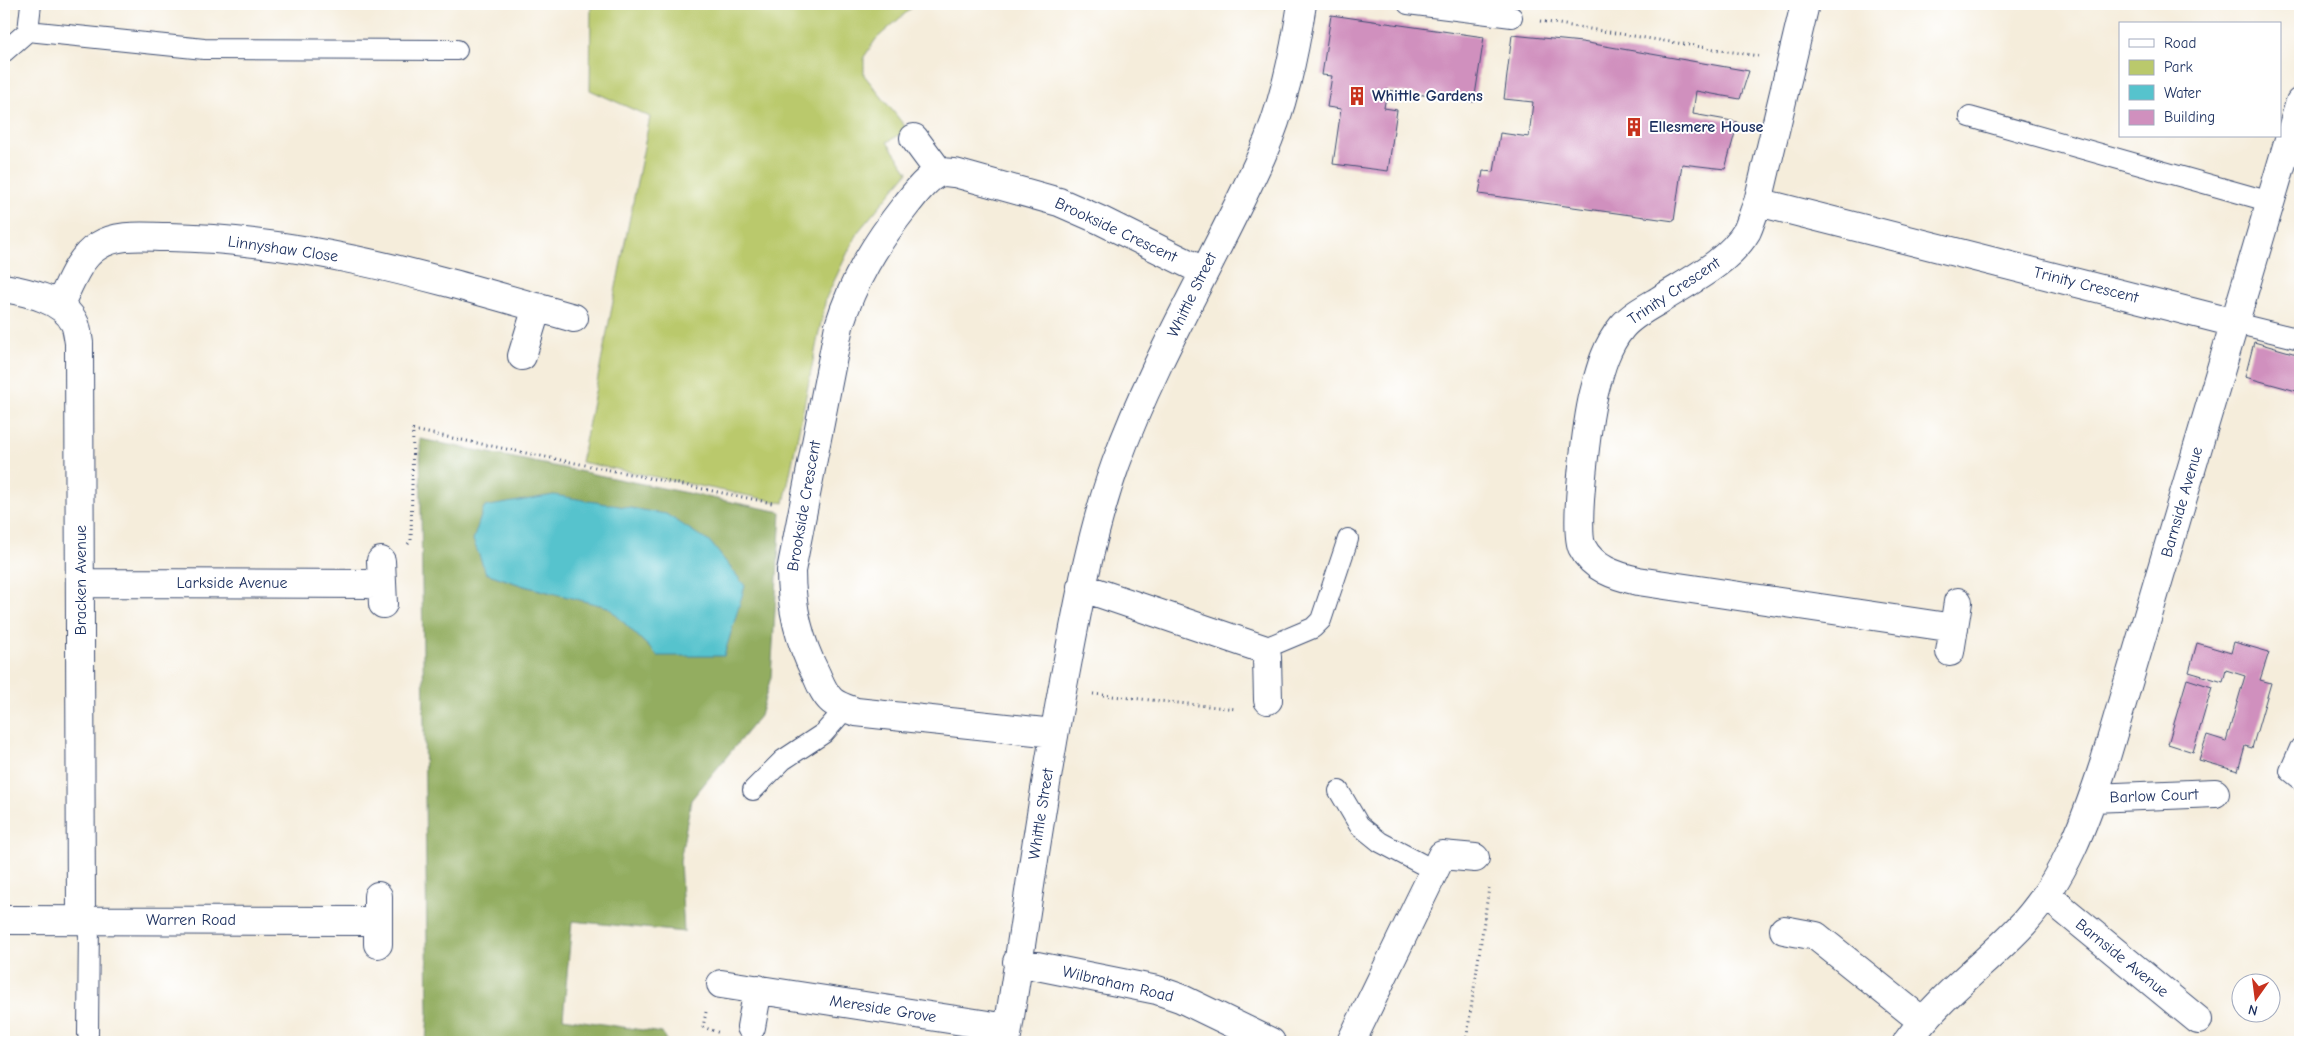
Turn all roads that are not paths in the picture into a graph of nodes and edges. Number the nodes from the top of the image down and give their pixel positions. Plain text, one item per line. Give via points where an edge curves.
1 (31, 4) edge
2 (1302, 4) edge
3 (1408, 4) edge
4 (1804, 4) edge
5 (1512, 17) road end
6 (28, 31) junction
7 (457, 50) dead end
8 (4, 52) edge
9 (2300, 102) edge
10 (1970, 117) dead end
11 (914, 138) dead end
12 (940, 173) junction
13 (1758, 202) junction
14 (2271, 202) junction
15 (1203, 271) junction
16 (4, 288) edge
17 (59, 306) junction
18 (536, 307) junction
19 (574, 318) dead end
20 (2235, 322) junction
21 (2300, 337) edge
22 (522, 356) dead end
23 (1348, 538) dead end
24 (81, 583) junction
25 (382, 583) road end
26 (1081, 587) junction
27 (1958, 602) dead end
28 (1263, 649) junction
29 (1268, 700) road end
30 (846, 708) junction
31 (1054, 733) junction
32 (2300, 748) edge
33 (2300, 779) edge
34 (753, 790) dead end
35 (1338, 792) dead end
36 (2214, 793) dead end
37 (2093, 798) junction
38 (1475, 858) road end
39 (1434, 871) junction
40 (2046, 895) junction
41 (4, 920) edge
42 (85, 920) junction
43 (378, 920) dead end
44 (1784, 930) dead end
45 (1017, 962) junction
46 (721, 984) dead end
47 (758, 989) junction
48 (2198, 1020) dead end
49 (751, 1027) dead end
50 (1914, 1032) edge
51 (88, 1034) dead end
52 (1007, 1035) edge
53 (1271, 1042) edge
54 (1352, 1042) edge

1 - 6 lane
2 - 15 street, Whittle Street via 1291,62 1265,146
3 - 5 lane
4 - 13 street
6 - 7 lane via 204,48
6 - 8 lane
9 - 14 street, Barnside Avenue
10 - 14 lane
11 - 12 street
12 - 15 street, Brookside Crescent via 955,173 1059,202
12 - 30 street, Brookside Crescent via 920,188 884,233 849,295 791,571 791,597 806,655 824,691 831,700
13 - 20 street, Trinity Crescent
13 - 27 street, Trinity Crescent via 1747,230 1734,248 1623,326 1609,346 1594,395 1578,525 1582,546 1595,565 1616,576 1952,640
14 - 20 street, Barnside Avenue
15 - 26 street, Whittle Street via 1147,388 1116,463
16 - 17 street, Bracken Avenue via 37,295
17 - 18 street, Linnyshaw Close via 79,265 97,246 123,236 192,237 297,247 389,266
17 - 24 street, Bracken Avenue via 74,322 79,343
18 - 19 street, Linnyshaw Close
18 - 22 street
20 - 21 lane
20 - 37 street, Barnside Avenue
23 - 28 lane via 1322,620 1313,628
24 - 25 street, Larkside Avenue
24 - 42 street, Bracken Avenue
26 - 28 street
26 - 31 street, Whittle Street
28 - 29 street via 1267,657
30 - 31 street, Brookside Crescent via 856,712
30 - 34 lane via 824,733 783,760
31 - 45 street, Whittle Street
32 - 33 lane via 2290,771
35 - 39 lane via 1359,825 1380,842
36 - 37 street, Barlow Court
37 - 40 street, Barnside Avenue via 2074,848
38 - 39 street via 1442,855
39 - 54 street
40 - 48 street, Barnside Avenue
40 - 50 street, Barnside Avenue via 2024,922
41 - 42 street, Warren Road
42 - 43 street, Warren Road
42 - 51 lane
44 - 50 street, Barnside Avenue via 1816,936
45 - 52 street, Whittle Street
45 - 53 street, Wilbraham Road via 1157,990
46 - 47 street, Mereside Grove
47 - 49 street
47 - 52 street, Mereside Grove

